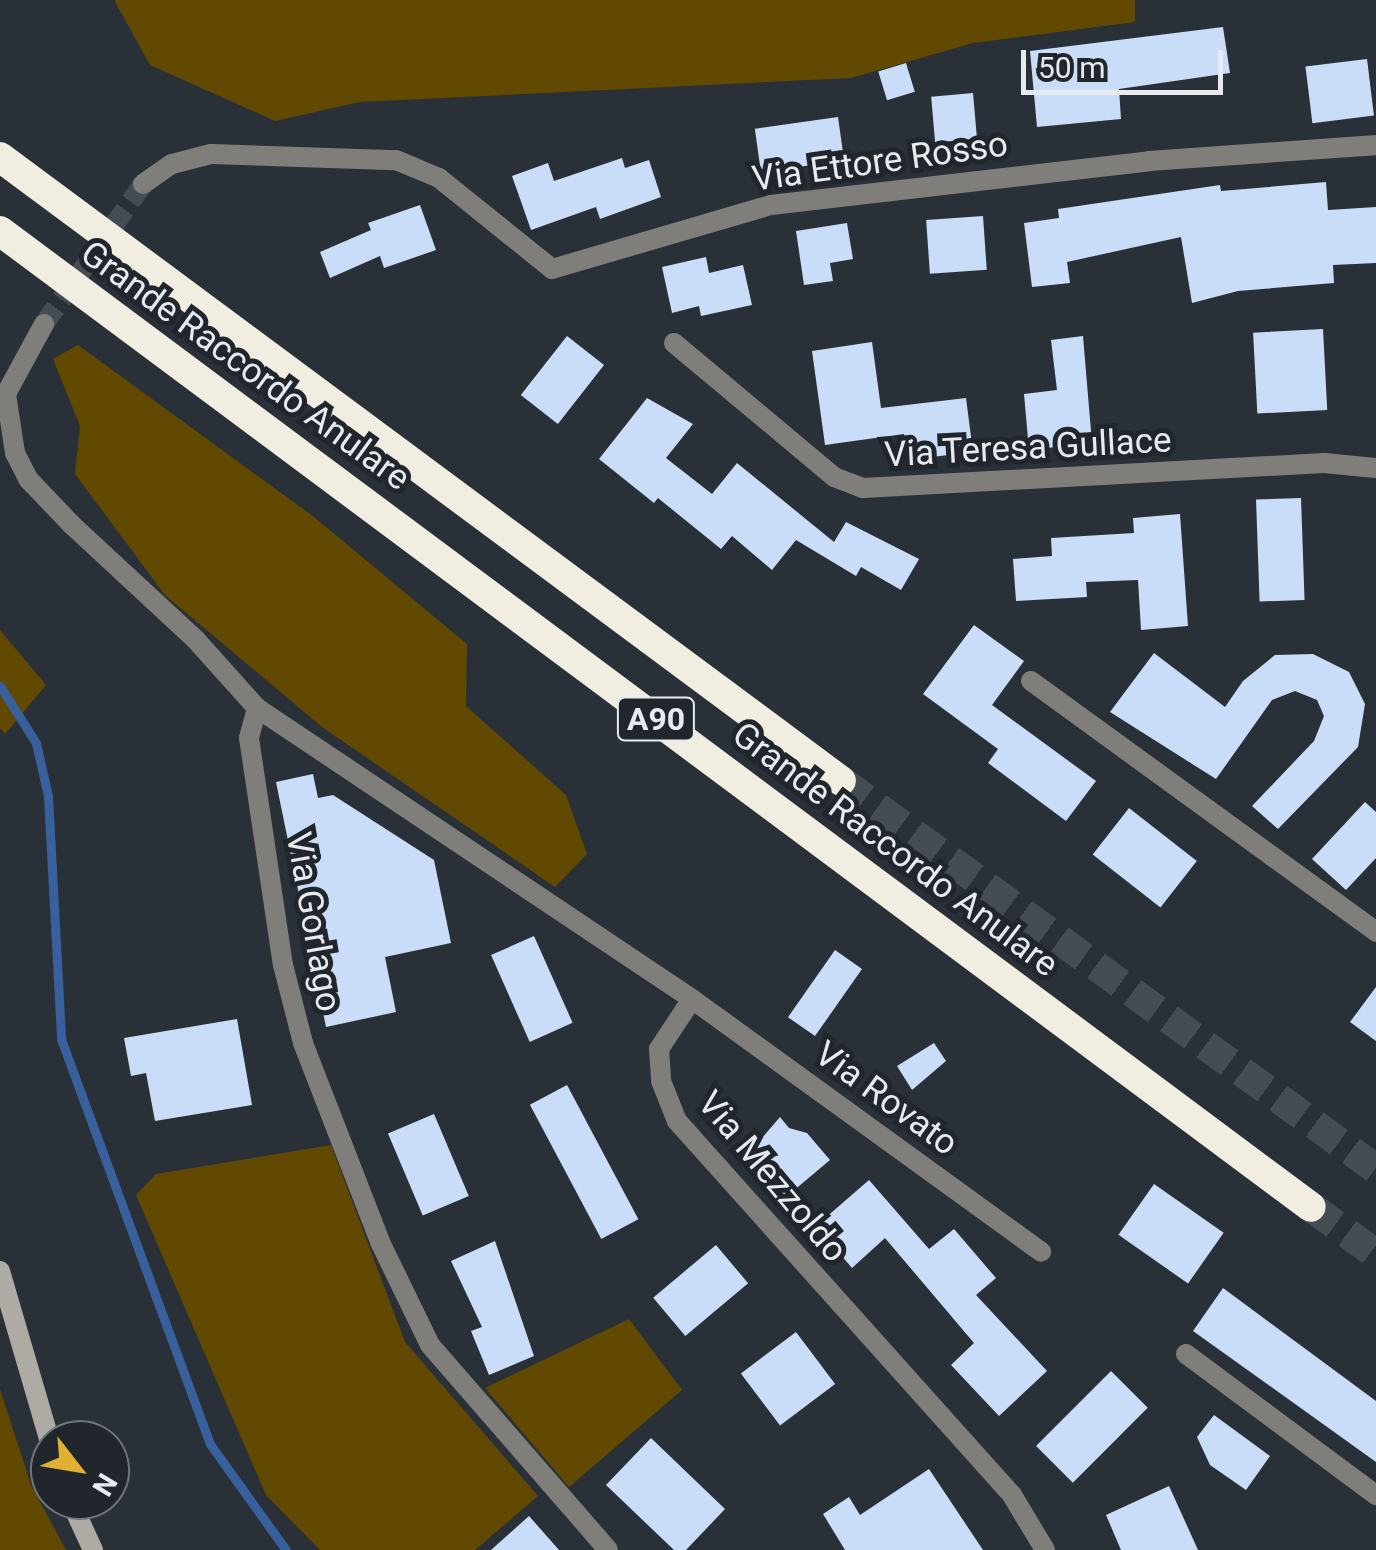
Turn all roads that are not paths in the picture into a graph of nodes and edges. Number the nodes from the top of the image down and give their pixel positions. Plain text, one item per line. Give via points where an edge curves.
1 (1376, 145) edge
2 (0, 157) edge
3 (144, 184) tunnel mouth
4 (0, 231) edge
5 (44, 324) tunnel mouth
6 (674, 343) dead end
7 (1376, 468) edge
8 (1031, 681) dead end
9 (257, 708) junction
10 (841, 781) tunnel mouth
11 (1376, 932) edge
12 (692, 999) junction
13 (1311, 1207) tunnel mouth
14 (1042, 1252) dead end
15 (0, 1271) edge
16 (1186, 1354) dead end
17 (44, 1420) edge
18 (1376, 1495) edge
19 (79, 1520) edge
20 (92, 1550) edge
21 (608, 1550) edge
22 (1045, 1550) edge

1 - 3 street, Via Ettore Rosso via 1149,161 772,205 552,269 439,178 396,160 210,154 172,164
2 - 10 highway, Grande Raccordo Anulare / A90
4 - 13 highway, Grande Raccordo Anulare / A90
5 - 9 street via 6,394 6,423 22,466 72,526 196,640
6 - 7 street, Via Teresa Gullace via 834,477 863,488 1324,464
8 - 11 street
9 - 12 street
9 - 21 street, Via Gorlago via 249,738 282,965 303,1043 381,1244 430,1345
12 - 14 street, Via Rovato
12 - 22 street, Via Mezzoldo via 660,1050 661,1080 677,1121 1012,1495
15 - 17 main road
16 - 18 street
19 - 20 main road

